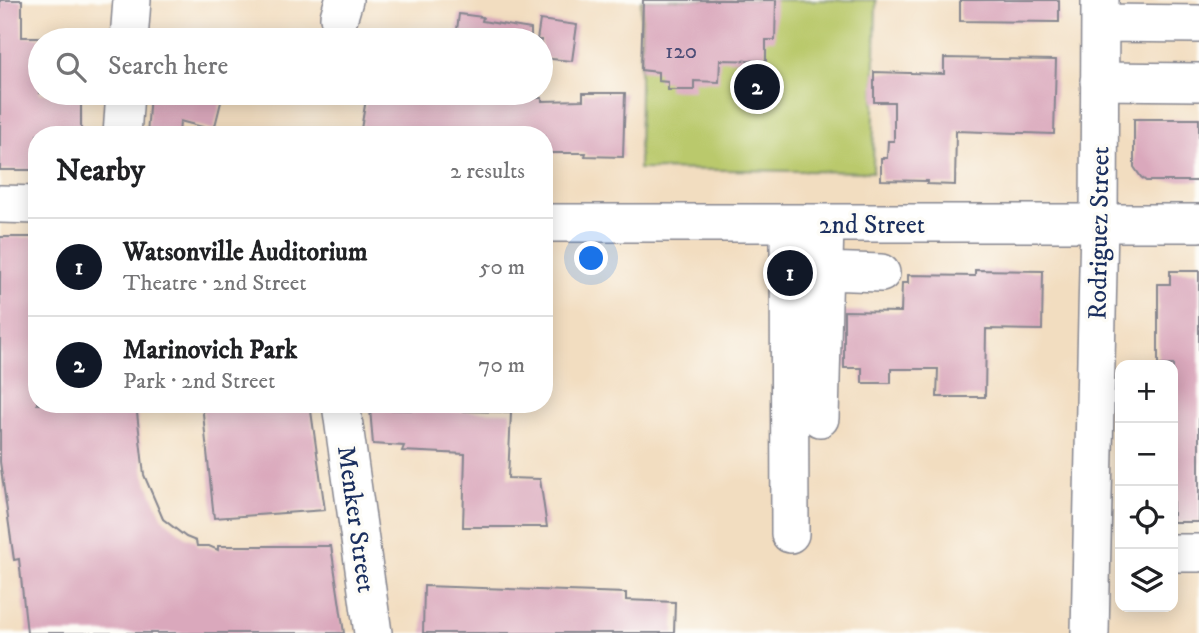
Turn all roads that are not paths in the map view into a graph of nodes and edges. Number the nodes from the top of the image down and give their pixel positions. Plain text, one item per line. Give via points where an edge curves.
1 (132, 0) edge
2 (1100, 11) edge
3 (1199, 24) edge
4 (130, 28) edge
5 (1099, 80) junction
6 (1199, 82) edge
7 (124, 105) edge
8 (123, 126) edge
9 (0, 204) edge
10 (28, 205) edge
11 (553, 223) edge
12 (1199, 223) edge
13 (789, 224) junction
14 (825, 224) junction
15 (1099, 224) junction
16 (824, 271) junction
17 (881, 273) dead end
18 (342, 413) edge
19 (820, 418) dead end
20 (790, 534) dead end
21 (1106, 552) edge
22 (1178, 552) edge
23 (1199, 552) edge
24 (373, 633) edge
25 (1090, 633) edge

1 - 4 street
2 - 3 street
2 - 5 street, Rodriguez Street
5 - 6 street
5 - 15 street, Rodriguez Street
7 - 8 street
9 - 10 street
11 - 13 street, 2nd Street
12 - 15 street, 2nd Street
13 - 14 street, 2nd Street
13 - 20 street
14 - 15 street, 2nd Street
14 - 16 street
15 - 21 street, Rodriguez Street
16 - 17 street
16 - 19 street
18 - 24 street, Menker Street
21 - 25 street, Rodriguez Street
22 - 23 street

